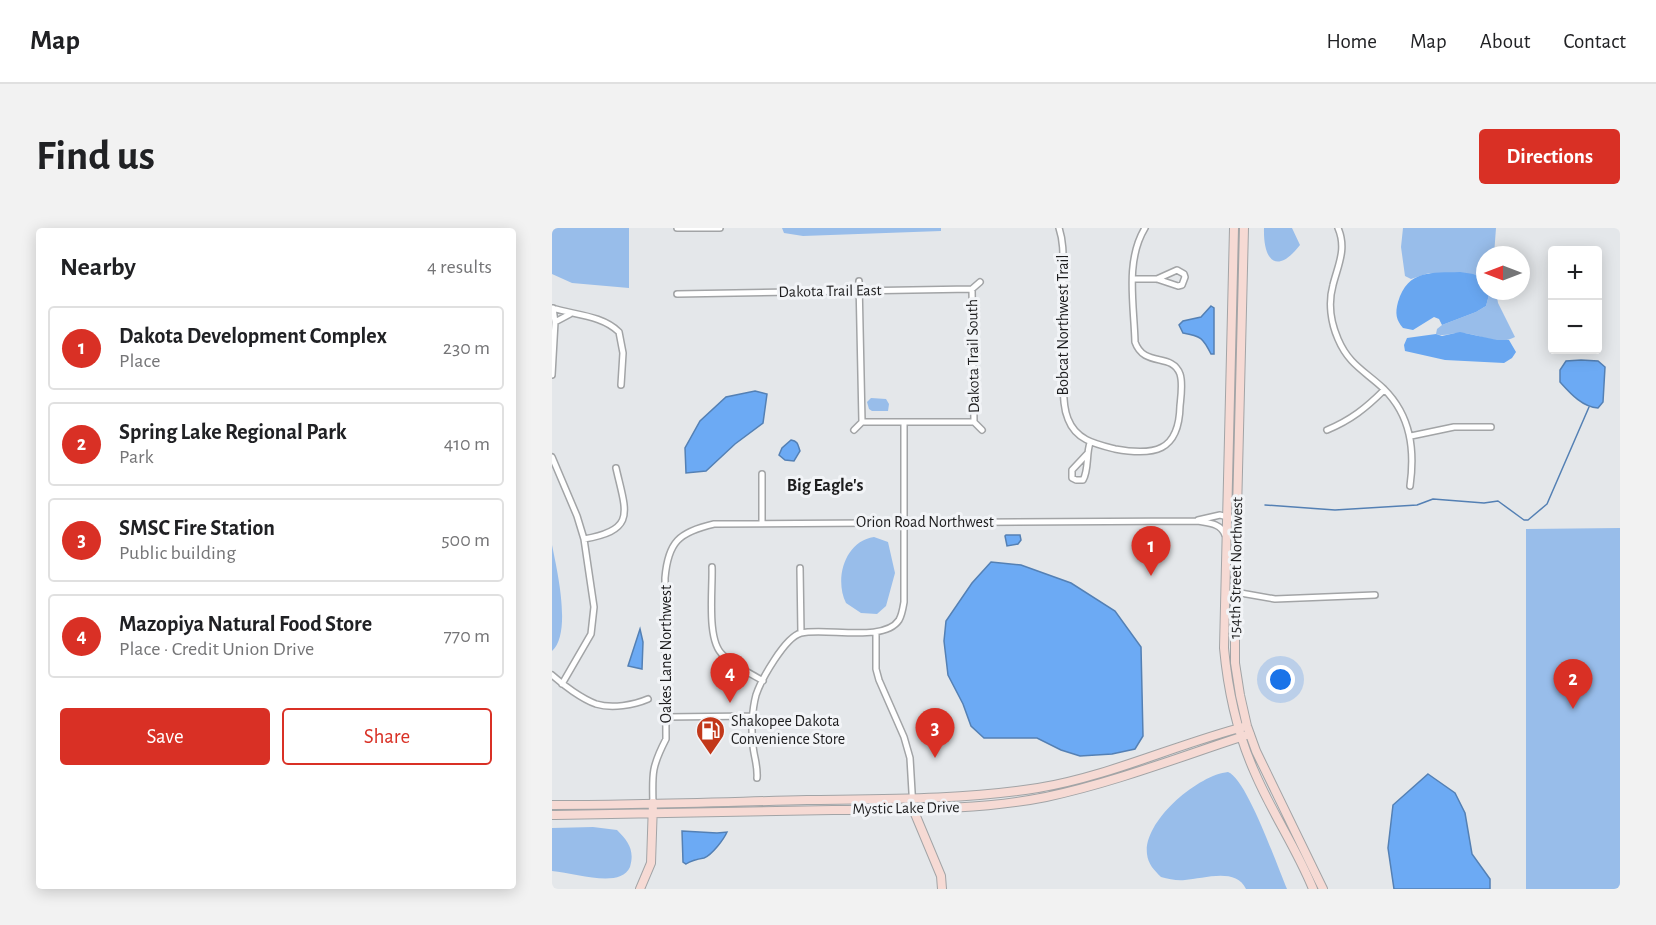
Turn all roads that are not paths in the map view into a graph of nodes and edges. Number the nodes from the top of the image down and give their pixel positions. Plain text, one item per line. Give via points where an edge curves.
1 (677, 228) edge
2 (720, 228) edge
3 (1059, 228) edge
4 (1145, 228) edge
5 (1234, 228) edge
6 (1244, 228) edge
7 (1338, 228) edge
8 (1133, 279) junction
9 (1157, 279) junction
10 (859, 281) dead end
11 (980, 282) dead end
12 (972, 289) junction
13 (859, 291) junction
14 (677, 294) dead end
15 (553, 308) edge
16 (570, 314) junction
17 (555, 322) junction
18 (552, 375) edge
19 (621, 385) dead end
20 (1384, 390) junction
21 (862, 422) junction
22 (904, 422) junction
23 (974, 422) junction
24 (1491, 427) dead end
25 (854, 430) dead end
26 (982, 430) dead end
27 (1327, 430) dead end
28 (1411, 436) junction
29 (1090, 443) junction
30 (1087, 454) junction
31 (552, 457) edge
32 (616, 468) dead end
33 (762, 474) dead end
34 (1410, 486) dead end
35 (1227, 517) junction
36 (1197, 520) junction
37 (1238, 520) junction
38 (904, 523) junction
39 (762, 524) junction
40 (584, 539) junction
41 (1227, 544) junction
42 (667, 557) joint
43 (712, 567) dead end
44 (800, 568) dead end
45 (1235, 592) junction
46 (1375, 595) dead end
47 (876, 632) junction
48 (801, 633) junction
49 (552, 675) edge
50 (763, 681) junction
51 (562, 684) junction
52 (648, 699) dead end
53 (754, 716) junction
54 (666, 717) junction
55 (1247, 726) junction
56 (1238, 728) junction
57 (1250, 734) junction
58 (1241, 737) junction
59 (757, 778) dead end
60 (913, 798) junction
61 (653, 803) junction
62 (552, 805) edge
63 (913, 809) junction
64 (652, 814) junction
65 (552, 815) edge
66 (639, 889) edge
67 (942, 889) edge
68 (1313, 889) edge
69 (1323, 889) edge

1 - 2 street
3 - 29 street, Bobcat Northwest Trail via 1063,248 1065,411 1074,429
4 - 8 street via 1136,246
5 - 35 street, 154th Street Northwest
6 - 37 street, 154th Street Northwest
7 - 20 street via 1342,253 1331,300 1334,326 1353,363
8 - 9 street
8 - 29 street via 1135,342 1142,355 1170,363 1180,374 1179,423 1171,440 1156,451 1138,453
9 - 9 street via 1178,286 1185,277 1177,270
10 - 13 street
11 - 12 street
12 - 13 street, Dakota Trail East
12 - 23 street, Dakota Trail South
13 - 14 street, Dakota Trail East
13 - 21 street
15 - 16 street
15 - 17 street
16 - 17 street
16 - 19 street via 603,320 618,332 623,353
17 - 18 street
20 - 27 street via 1348,422
20 - 28 street via 1402,413
21 - 22 street
21 - 25 street
22 - 23 street
22 - 38 street
23 - 26 street
24 - 28 street via 1454,427
28 - 34 street
29 - 30 street
30 - 30 street via 1072,470 1072,478 1083,480
31 - 40 street
32 - 40 street via 624,506 622,523 614,531
33 - 39 street
35 - 36 street, Orion Road Northwest
35 - 37 street, Orion Road Northwest
35 - 41 street, 154th Street Northwest
36 - 38 street, Orion Road Northwest
36 - 41 street, Orion Road Northwest via 1219,527
37 - 45 street, 154th Street Northwest
38 - 39 street, Orion Road Northwest
38 - 47 street via 902,613 890,628
39 - 42 street, Orion Road Northwest via 714,524 691,530 680,537
40 - 51 street via 594,620 591,634
41 - 56 street, 154th Street Northwest via 1224,648
42 - 54 street, Oakes Lane Northwest
43 - 50 street via 713,635 717,648 723,656
44 - 48 street
45 - 46 street via 1275,600
45 - 55 street, 154th Street Northwest via 1235,663
47 - 48 street
47 - 60 street via 876,669 908,748
48 - 50 street via 789,639
49 - 51 street
50 - 53 street
51 - 52 street via 597,704 633,705
53 - 54 street
53 - 59 street
54 - 61 street, Oakes Lane Northwest via 666,739 651,775
55 - 56 street, Mystic Lake Drive
55 - 57 street, 154th Street Northwest
56 - 58 street, 154th Street Northwest
56 - 60 street, Mystic Lake Drive via 1143,761 1039,788
57 - 58 street, Mystic Lake Drive
57 - 69 street, 154th Street Northwest
58 - 63 street, Mystic Lake Drive via 1123,777 1046,797
58 - 68 street, 154th Street Northwest
60 - 61 street, Mystic Lake Drive
60 - 63 street
61 - 62 street, Mystic Lake Drive
61 - 64 street, Oakes Lane Northwest
63 - 64 street, Mystic Lake Drive
63 - 67 street via 941,876
64 - 65 street, Mystic Lake Drive
64 - 66 street, Oakes Lane Northwest via 651,863

